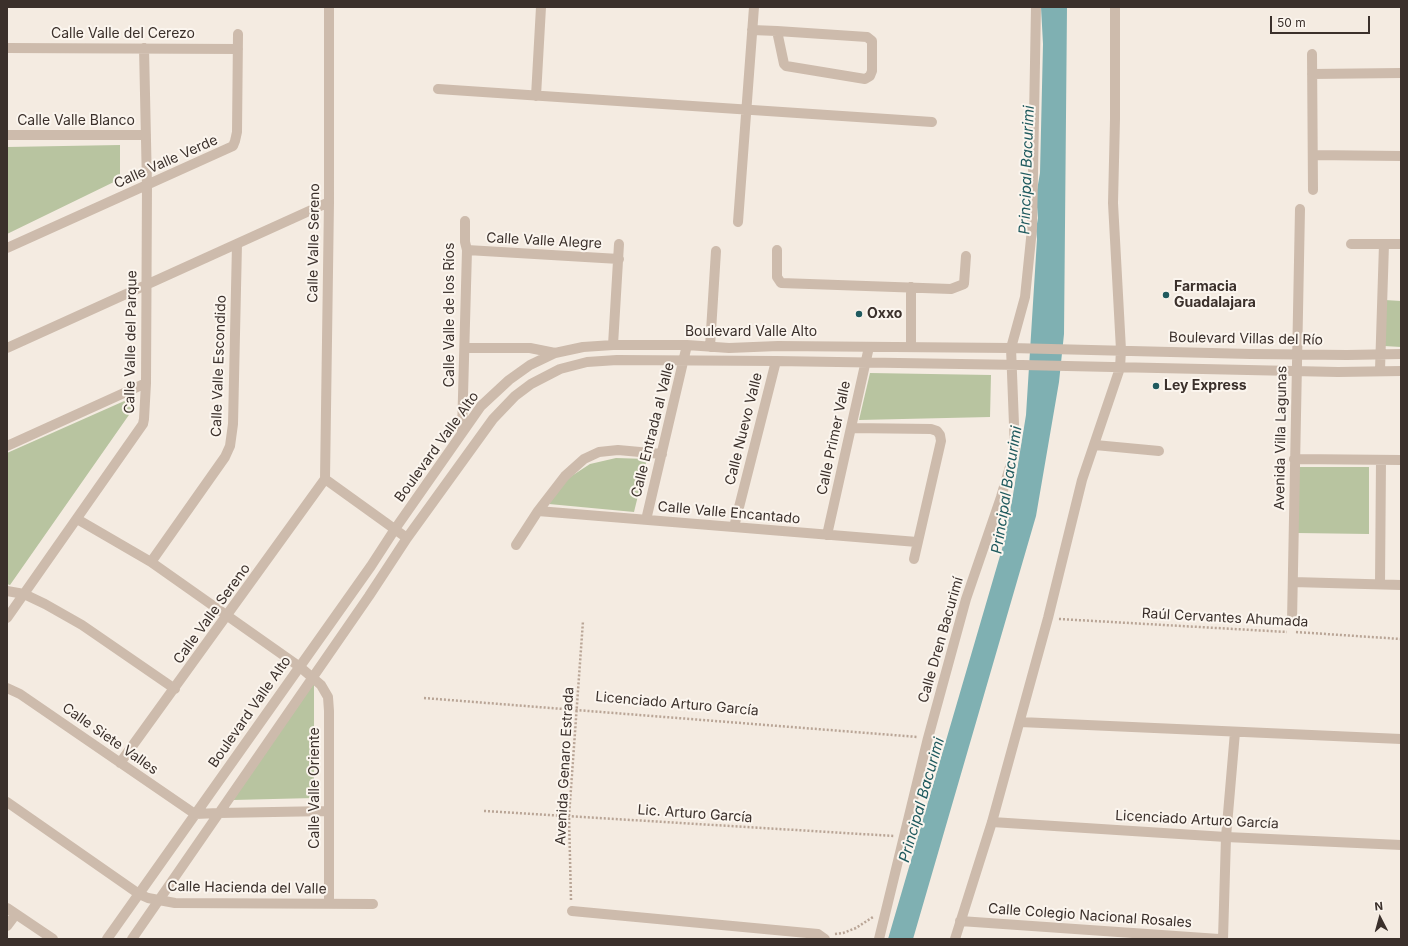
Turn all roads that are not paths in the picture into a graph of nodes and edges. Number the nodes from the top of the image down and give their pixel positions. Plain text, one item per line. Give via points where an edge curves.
1 (329, 7) edge
2 (541, 7) edge
3 (754, 7) edge
4 (1036, 7) edge
5 (1115, 7) edge
6 (752, 30) junction
7 (777, 31) junction
8 (238, 34) dead end
9 (7, 48) edge
10 (144, 48) junction
11 (238, 49) junction
12 (1312, 54) dead end
13 (1401, 73) edge
14 (1312, 74) junction
15 (438, 89) dead end
16 (536, 96) junction
17 (746, 110) junction
18 (932, 122) dead end
19 (7, 135) edge
20 (146, 135) junction
21 (1313, 155) junction
22 (1401, 156) edge
23 (147, 186) junction
24 (1313, 190) dead end
25 (329, 202) junction
26 (1300, 209) dead end
27 (465, 221) dead end
28 (738, 222) dead end
29 (237, 244) junction
30 (619, 244) dead end
31 (1351, 244) dead end
32 (1384, 244) junction
33 (1401, 244) edge
34 (7, 248) edge
35 (467, 250) junction
36 (776, 250) dead end
37 (716, 251) dead end
38 (966, 256) dead end
39 (618, 259) junction
40 (146, 285) junction
41 (911, 287) junction
42 (613, 345) junction
43 (687, 345) junction
44 (710, 347) junction
45 (869, 347) junction
46 (911, 347) junction
47 (7, 348) edge
48 (465, 348) junction
49 (1016, 349) junction
50 (1121, 350) junction
51 (1090, 351) joint
52 (554, 353) junction
53 (1380, 354) junction
54 (1401, 354) edge
55 (1297, 355) junction
56 (684, 361) junction
57 (776, 361) junction
58 (865, 363) junction
59 (1017, 365) junction
60 (1120, 368) junction
61 (1380, 370) junction
62 (1401, 371) edge
63 (1297, 372) junction
64 (146, 383) junction
65 (851, 428) junction
66 (462, 432) junction
67 (1095, 445) junction
68 (7, 446) edge
69 (1159, 451) dead end
70 (662, 454) junction
71 (1294, 459) junction
72 (1381, 460) junction
73 (1401, 460) edge
74 (325, 479) junction
75 (538, 511) junction
76 (77, 519) junction
77 (646, 520) junction
78 (734, 527) junction
79 (395, 530) junction
80 (827, 535) junction
81 (407, 538) junction
82 (917, 542) junction
83 (516, 545) dead end
84 (914, 560) dead end
85 (151, 562) junction
86 (1292, 582) junction
87 (1380, 584) junction
88 (1401, 585) edge
89 (7, 591) edge
90 (24, 594) junction
91 (227, 616) junction
92 (7, 618) edge
93 (1292, 620) dead end
94 (300, 667) junction
95 (313, 677) junction
96 (7, 688) edge
97 (175, 689) junction
98 (1020, 722) junction
99 (1235, 732) junction
100 (1401, 739) edge
101 (120, 763) junction
102 (7, 802) edge
103 (328, 811) junction
104 (220, 813) junction
105 (195, 814) junction
106 (992, 822) junction
107 (1226, 837) junction
108 (1401, 845) edge
109 (139, 894) junction
110 (159, 901) junction
111 (329, 904) junction
112 (373, 904) dead end
113 (11, 911) edge
114 (572, 912) road end
115 (960, 922) junction
116 (7, 926) edge
117 (822, 937) edge
118 (53, 939) edge
119 (107, 939) edge
120 (132, 939) edge
121 (879, 939) edge
122 (954, 939) edge
123 (1219, 939) edge
124 (1223, 939) edge

1 - 25 street, Calle Valle Sereno
2 - 16 street
3 - 6 street
4 - 49 street, Calle Dren Bacurimí via 1032,229 1025,297
5 - 50 street via 1113,203
6 - 7 street
6 - 17 street
7 - 7 street via 870,38 870,76 865,79 786,66
8 - 11 street, Calle Valle Verde
9 - 10 street, Calle Valle del Cerezo
10 - 11 street, Calle Valle del Cerezo
10 - 20 street, Calle Valle del Parque
11 - 23 street, Calle Valle Verde via 237,132 233,146
12 - 14 street
13 - 14 street
14 - 21 street
15 - 16 street
16 - 17 street
17 - 18 street
17 - 28 street
19 - 20 street, Calle Valle Blanco
20 - 23 street, Calle Valle del Parque
21 - 22 street
21 - 24 street
23 - 34 street, Calle Valle Verde
23 - 40 street, Calle Valle del Parque
25 - 29 street
25 - 74 street, Calle Valle Sereno
26 - 55 street, Avenida Villa Lagunas
27 - 35 street, Calle Valle de los Ríos
29 - 40 street
29 - 85 street, Calle Valle Escondido via 233,424 230,446 225,457
30 - 39 street
31 - 32 street
32 - 33 street
32 - 53 street
35 - 39 street, Calle Valle Alegre
35 - 48 street, Calle Valle de los Ríos
36 - 41 street via 777,277 781,284
37 - 44 street
38 - 41 street via 964,284 951,289
39 - 42 street
40 - 47 street
40 - 64 street, Calle Valle del Parque
41 - 46 street
42 - 43 street, Boulevard Valle Alto
42 - 52 street, Boulevard Valle Alto via 583,347
43 - 44 street, Boulevard Valle Alto
43 - 56 street, Calle Entrada al Valle
44 - 45 street, Boulevard Valle Alto
45 - 46 street, Boulevard Valle Alto
45 - 58 street, Calle Primer Valle
46 - 49 street, Boulevard Valle Alto
48 - 52 street via 530,348
48 - 66 street, Calle Valle de los Ríos
49 - 51 street, Boulevard Valle Alto
49 - 59 street, Calle Dren Bacurimí
50 - 51 street, Boulevard Villas del Río
50 - 55 street, Boulevard Villas del Río
50 - 60 street
52 - 66 street, Boulevard Valle Alto via 530,365 509,380 481,406
53 - 54 street, Boulevard Villas del Río
53 - 55 street, Boulevard Villas del Río
53 - 61 street
55 - 63 street, Avenida Villa Lagunas
56 - 57 street, Boulevard Valle Alto
56 - 70 street, Calle Entrada al Valle
56 - 81 street, Boulevard Valle Alto via 587,362 560,369 531,384 515,396 493,419
57 - 58 street, Boulevard Valle Alto
57 - 78 street, Calle Nuevo Valle
58 - 59 street, Boulevard Valle Alto
58 - 65 street, Calle Primer Valle
59 - 60 street, Boulevard Valle Alto
59 - 121 street, Calle Dren Bacurimí via 1015,450 966,599 928,738
60 - 63 street, Boulevard Valle Alto
60 - 67 street
61 - 62 street
61 - 63 street
63 - 71 street, Avenida Villa Lagunas
64 - 68 street
64 - 76 street, Calle Valle del Parque via 143,424
65 - 80 street, Calle Primer Valle
65 - 82 street via 931,429 940,435 942,441
66 - 79 street, Boulevard Valle Alto
67 - 69 street
67 - 98 street via 1082,480
70 - 75 street via 618,450 599,452 584,459 565,476
70 - 77 street, Calle Entrada al Valle
71 - 72 street
71 - 86 street, Avenida Villa Lagunas
72 - 73 street
72 - 87 street
74 - 79 street
74 - 91 street, Calle Valle Sereno
75 - 77 street, Calle Valle Encantado
75 - 83 street
76 - 85 street, Calle Valle Oriente
76 - 90 street, Calle Valle del Parque
77 - 78 street, Calle Valle Encantado
78 - 80 street, Calle Valle Encantado
79 - 81 street
79 - 94 street, Boulevard Valle Alto
80 - 82 street, Calle Valle Encantado
81 - 95 street, Boulevard Valle Alto
82 - 84 street
85 - 91 street, Calle Valle Oriente
86 - 87 street
86 - 93 street, Avenida Villa Lagunas
87 - 88 street
89 - 90 street
90 - 92 street, Calle Valle del Parque
90 - 97 street via 82,625
91 - 94 street, Calle Valle Oriente
91 - 97 street, Calle Valle Sereno
94 - 95 street, Calle Valle Oriente
94 - 105 street, Boulevard Valle Alto
95 - 103 street, Calle Valle Oriente via 328,697
95 - 104 street, Boulevard Valle Alto
96 - 101 street, Calle Siete Valles via 20,694
97 - 101 street, Calle Valle Sereno
98 - 99 street
98 - 106 street
99 - 100 street
99 - 107 street
101 - 105 street, Calle Siete Valles
102 - 109 street, Calle Hacienda del Valle
103 - 104 street
103 - 111 street, Calle Valle Oriente
104 - 105 street
104 - 110 street, Boulevard Valle Alto
105 - 109 street, Boulevard Valle Alto
106 - 107 street, Licenciado Arturo García
106 - 115 street
107 - 108 street, Licenciado Arturo García
107 - 124 street
109 - 110 street, Calle Hacienda del Valle
109 - 119 street, Boulevard Valle Alto
110 - 111 street, Calle Hacienda del Valle
110 - 120 street, Boulevard Valle Alto
111 - 112 street, Calle Hacienda del Valle
113 - 116 street
113 - 118 street
114 - 117 street
115 - 122 street
115 - 123 street, Calle Colegio Nacional Rosales

